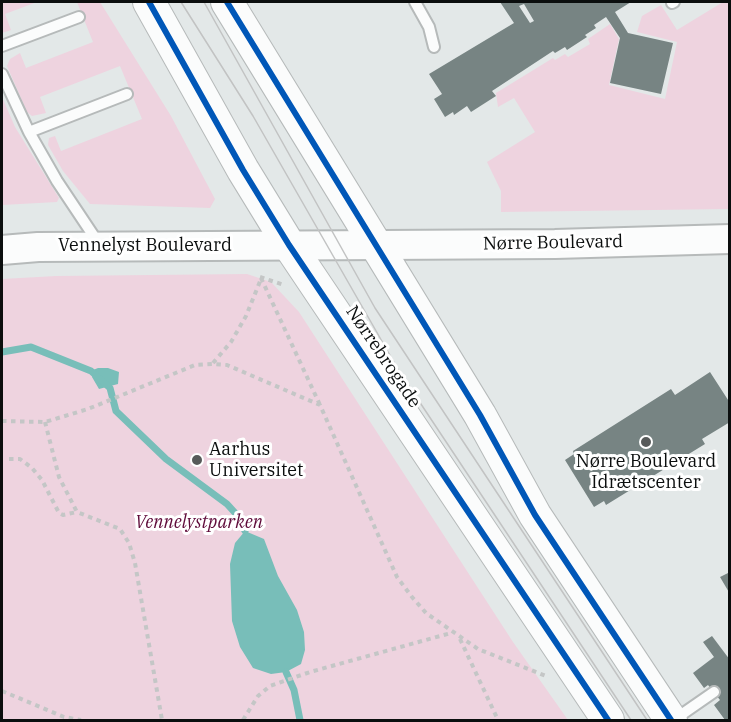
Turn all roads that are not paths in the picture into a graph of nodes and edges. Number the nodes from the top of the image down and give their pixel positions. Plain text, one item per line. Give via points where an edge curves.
1 (149, 2) edge
2 (227, 2) edge
3 (415, 2) edge
4 (79, 17) dead end
5 (2, 46) edge
6 (434, 46) dead end
7 (2, 74) edge
8 (127, 94) dead end
9 (29, 132) junction
10 (729, 239) edge
11 (377, 244) junction
12 (289, 245) junction
13 (101, 246) junction
14 (2, 250) edge
15 (714, 692) dead end
16 (608, 720) edge
17 (672, 720) edge

1 - 12 main road, Nørrebrogade
2 - 11 main road
3 - 6 lane
4 - 5 lane
7 - 9 lane
8 - 9 lane
9 - 13 lane
10 - 11 street, Nørre Boulevard
11 - 12 street, Nørre Boulevard
11 - 17 main road via 536,515
12 - 13 street, Vennelyst Boulevard
12 - 16 main road, Nørrebrogade
13 - 14 street, Vennelyst Boulevard
15 - 17 lane

